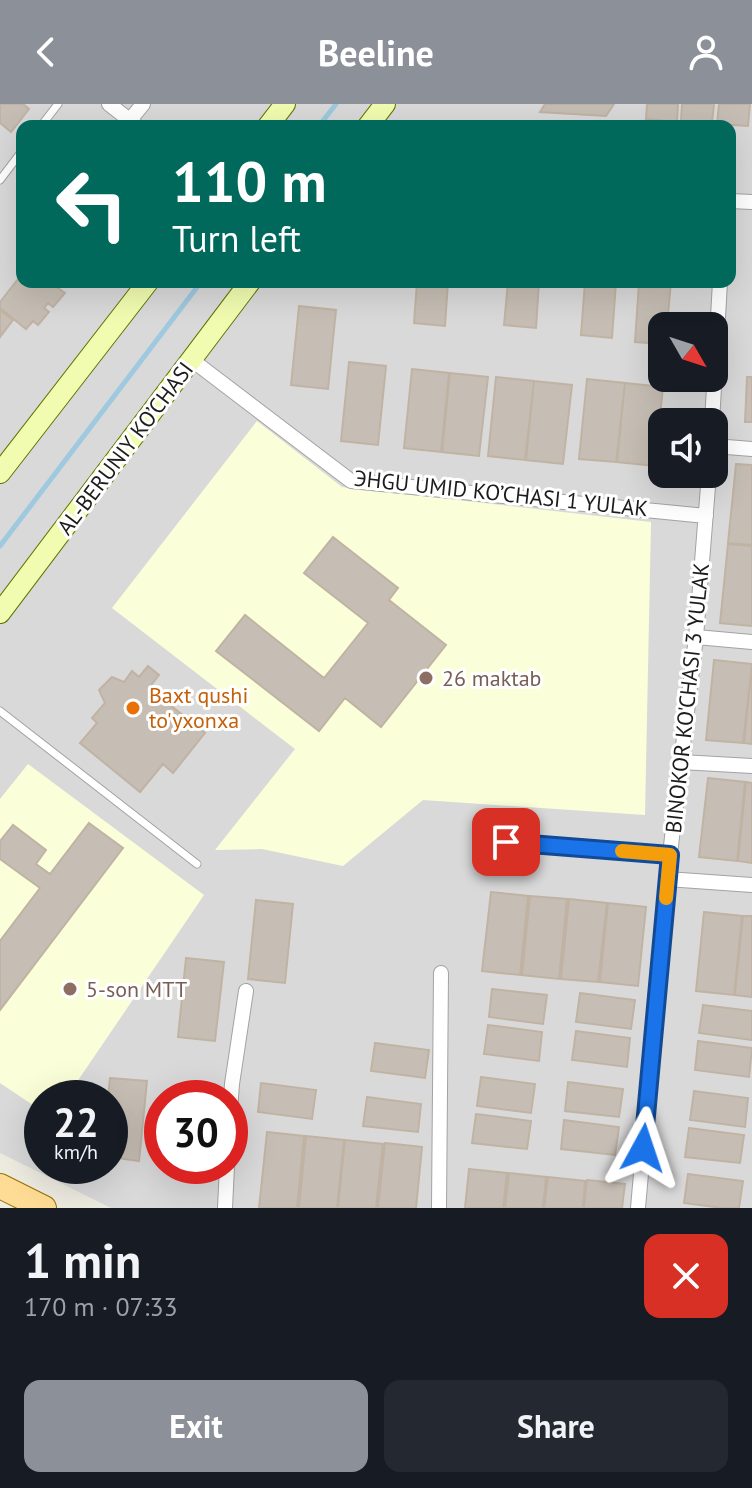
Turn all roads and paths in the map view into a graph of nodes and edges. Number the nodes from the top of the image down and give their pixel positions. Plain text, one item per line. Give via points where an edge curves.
1 (58, 104) edge
2 (109, 104) edge
3 (285, 104) edge
4 (385, 104) edge
5 (46, 120) edge
6 (129, 120) edge
7 (273, 120) edge
8 (373, 120) edge
9 (16, 159) edge
10 (0, 180) edge
11 (143, 288) edge
12 (246, 288) edge
13 (720, 288) edge
14 (192, 360) junction
15 (713, 408) edge
16 (728, 447) edge
17 (752, 449) edge
18 (0, 473) edge
19 (708, 488) edge
20 (706, 516) junction
21 (0, 613) edge
22 (696, 637) junction
23 (752, 642) edge
24 (0, 711) edge
25 (681, 762) junction
26 (752, 766) edge
27 (506, 842) dead end
28 (670, 855) junction
29 (197, 864) dead end
30 (667, 879) junction
31 (752, 885) edge
32 (441, 973) dead end
33 (246, 991) dead end
34 (233, 1080) edge
35 (226, 1184) edge
36 (0, 1186) edge
37 (44, 1208) edge
38 (225, 1208) edge
39 (439, 1208) edge
40 (638, 1208) edge

1 - 5 lane
2 - 6 street
3 - 7 main road
4 - 8 main road
9 - 10 lane
11 - 18 main road
12 - 14 main road, AL-BERUNIY KO’CHASI
13 - 15 street
14 - 20 street, ЭHGU UMID KO’CHASI 1 YULAK via 351,481
14 - 21 main road, AL-BERUNIY KO’CHASI
16 - 17 street
19 - 20 street, BINOKOR KO'CHASI 3 YULAK
20 - 22 street, BINOKOR KO'CHASI 3 YULAK
22 - 23 street
22 - 25 street, BINOKOR KO'CHASI 3 YULAK
24 - 29 lane
25 - 26 street
25 - 28 street, BINOKOR KO'CHASI 3 YULAK
27 - 28 street
28 - 30 street, BINOKOR KO'CHASI 3 YULAK
30 - 31 street
30 - 40 street, BINOKOR KO'CHASI 3 YULAK
32 - 39 street
33 - 34 street
35 - 38 street
36 - 37 main road

